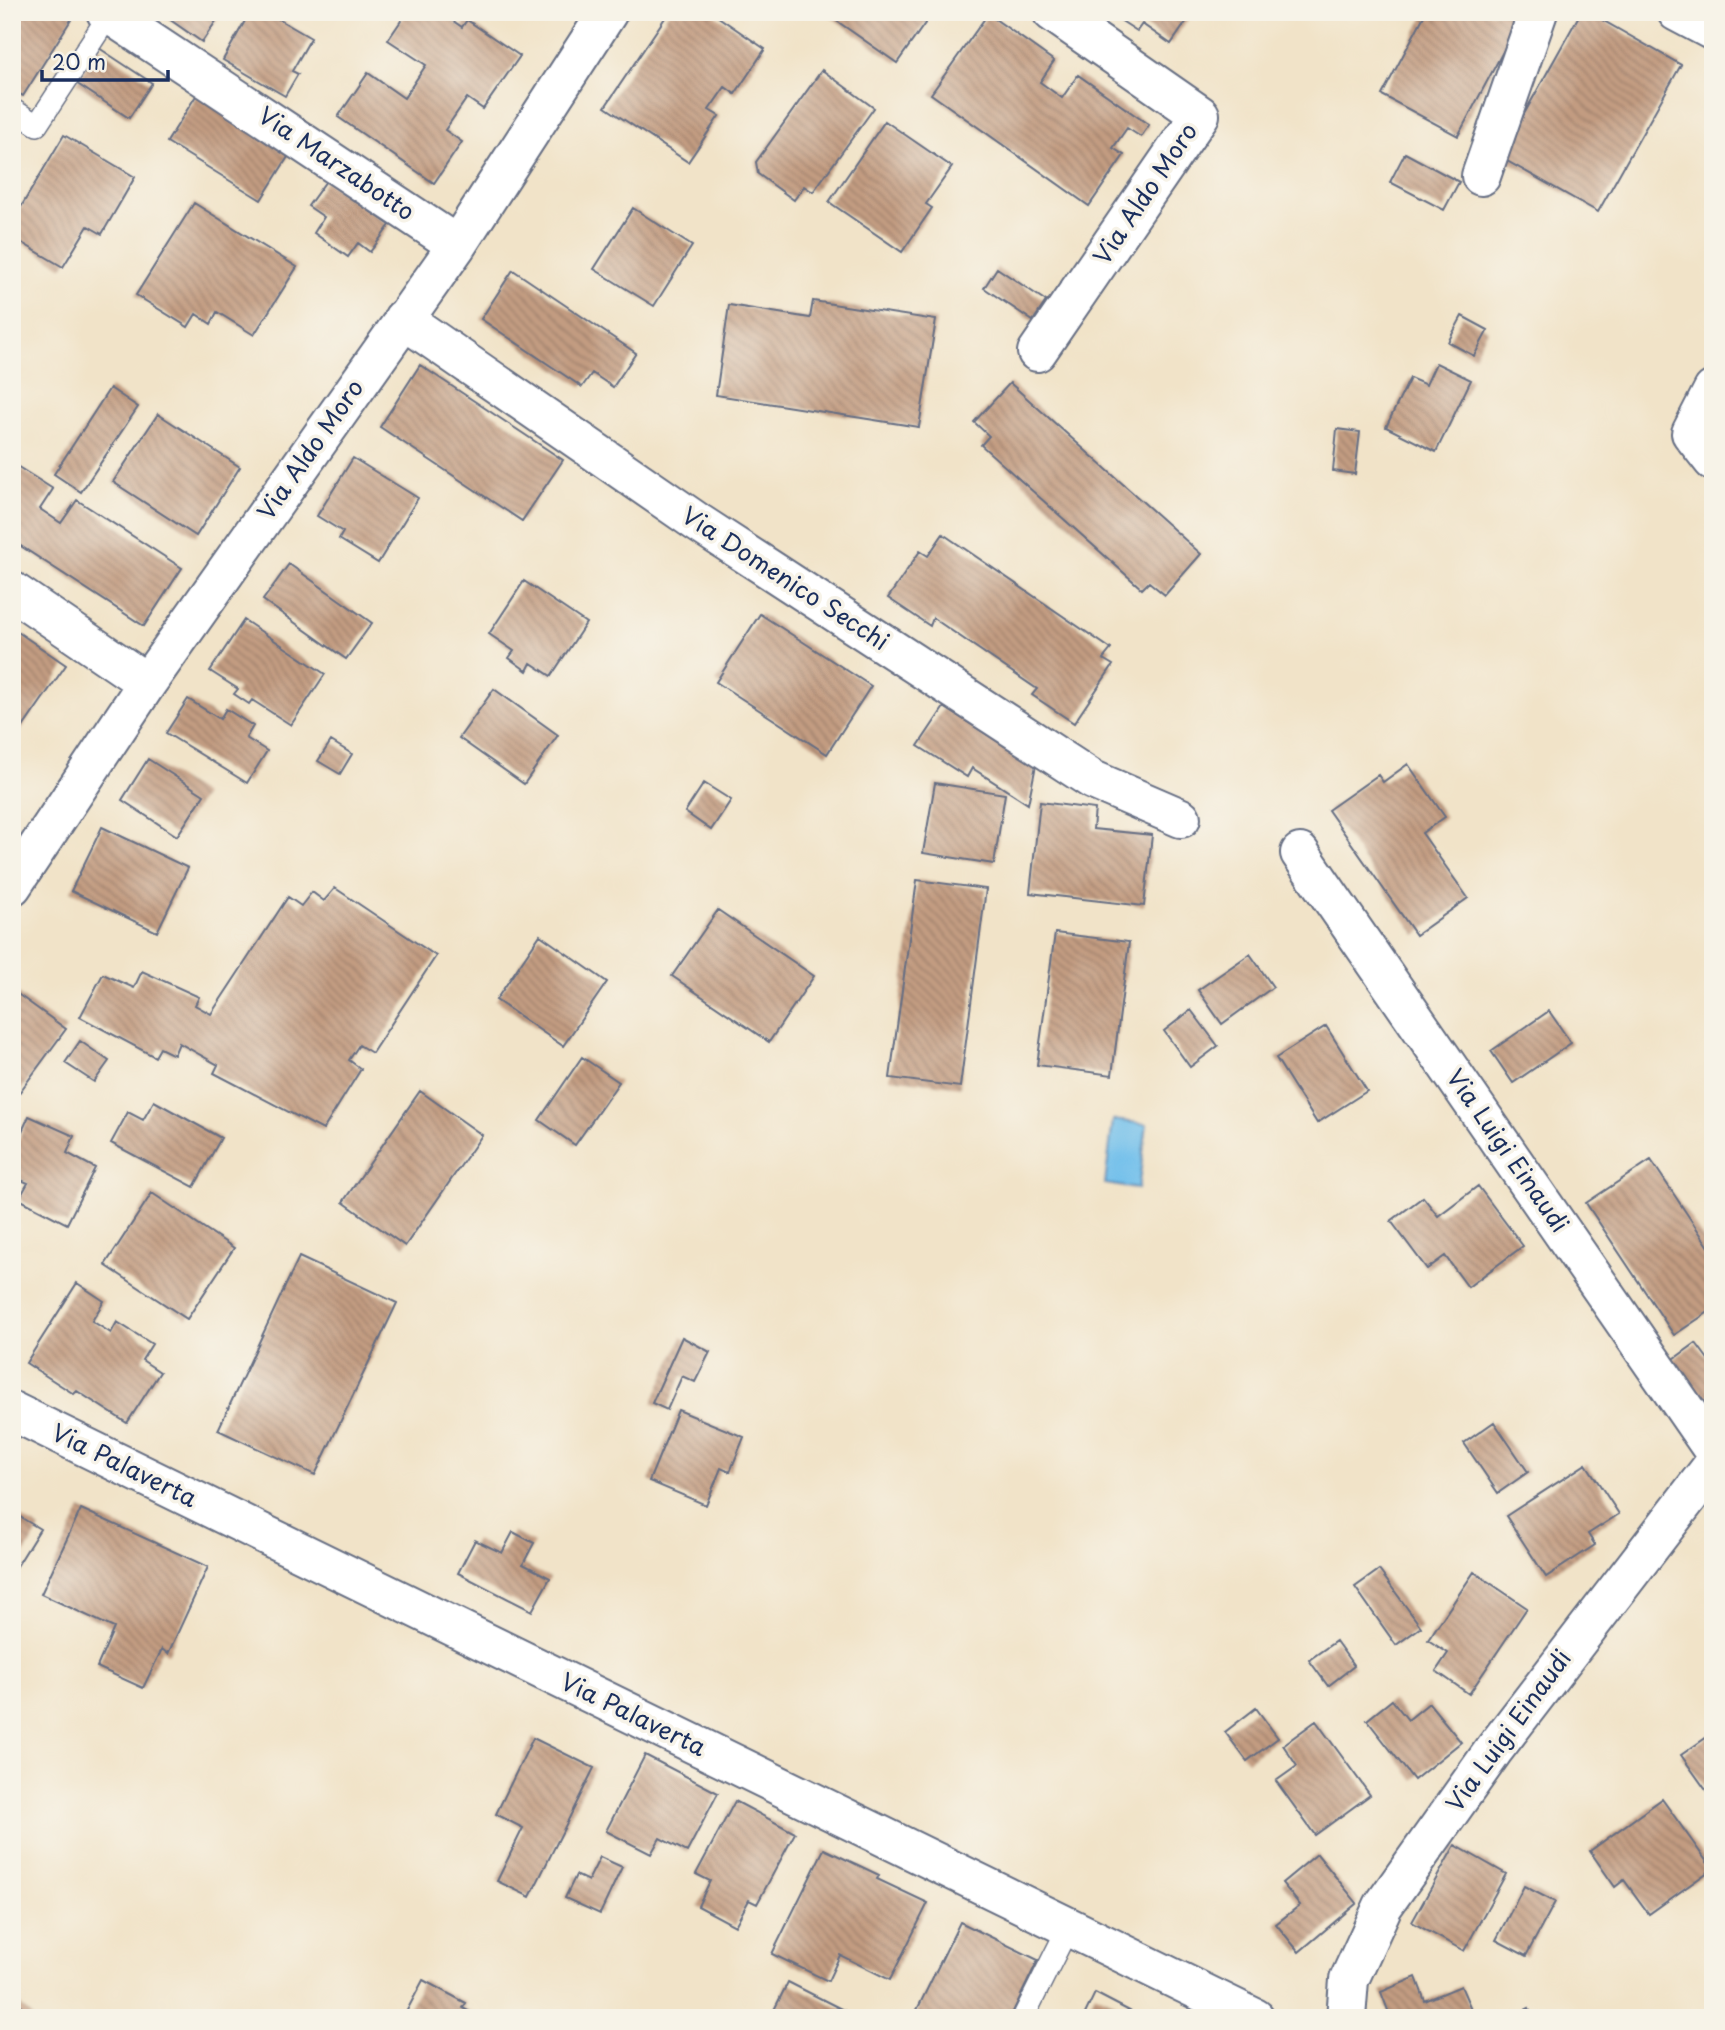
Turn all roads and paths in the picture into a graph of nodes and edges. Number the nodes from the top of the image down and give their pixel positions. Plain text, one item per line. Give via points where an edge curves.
1 (608, 12) edge
2 (1052, 12) edge
3 (1538, 12) edge
4 (1676, 12) edge
5 (109, 13) edge
6 (1713, 31) edge
7 (12, 108) edge
8 (1481, 176) dead end
9 (457, 245) junction
10 (403, 319) junction
11 (1037, 352) dead end
12 (1713, 390) edge
13 (1702, 447) edge
14 (12, 591) edge
15 (147, 684) junction
16 (1181, 818) dead end
17 (1300, 853) dead end
18 (12, 886) edge
19 (12, 1411) edge
20 (1713, 1450) edge
21 (1713, 1465) edge
22 (1068, 1928) junction
23 (1023, 2018) edge
24 (1255, 2018) edge
25 (1346, 2018) edge

1 - 9 street, Via Aldo Moro
2 - 11 street, Via Aldo Moro via 1200,115
3 - 8 street
4 - 6 street
5 - 7 lane, Via Marzabotto via 37,125
5 - 9 street, Via Marzabotto
9 - 10 street, Via Aldo Moro
10 - 15 street, Via Aldo Moro
10 - 16 street, Via Domenico Secchi via 697,522 1082,773
12 - 13 street
14 - 15 street
15 - 18 street, Via Aldo Moro
17 - 20 street, Via Luigi Einaudi
19 - 22 street, Via Palaverta
21 - 25 street, Via Luigi Einaudi via 1501,1740 1383,1906 1349,1980
22 - 23 lane
22 - 24 street, Via Palaverta

